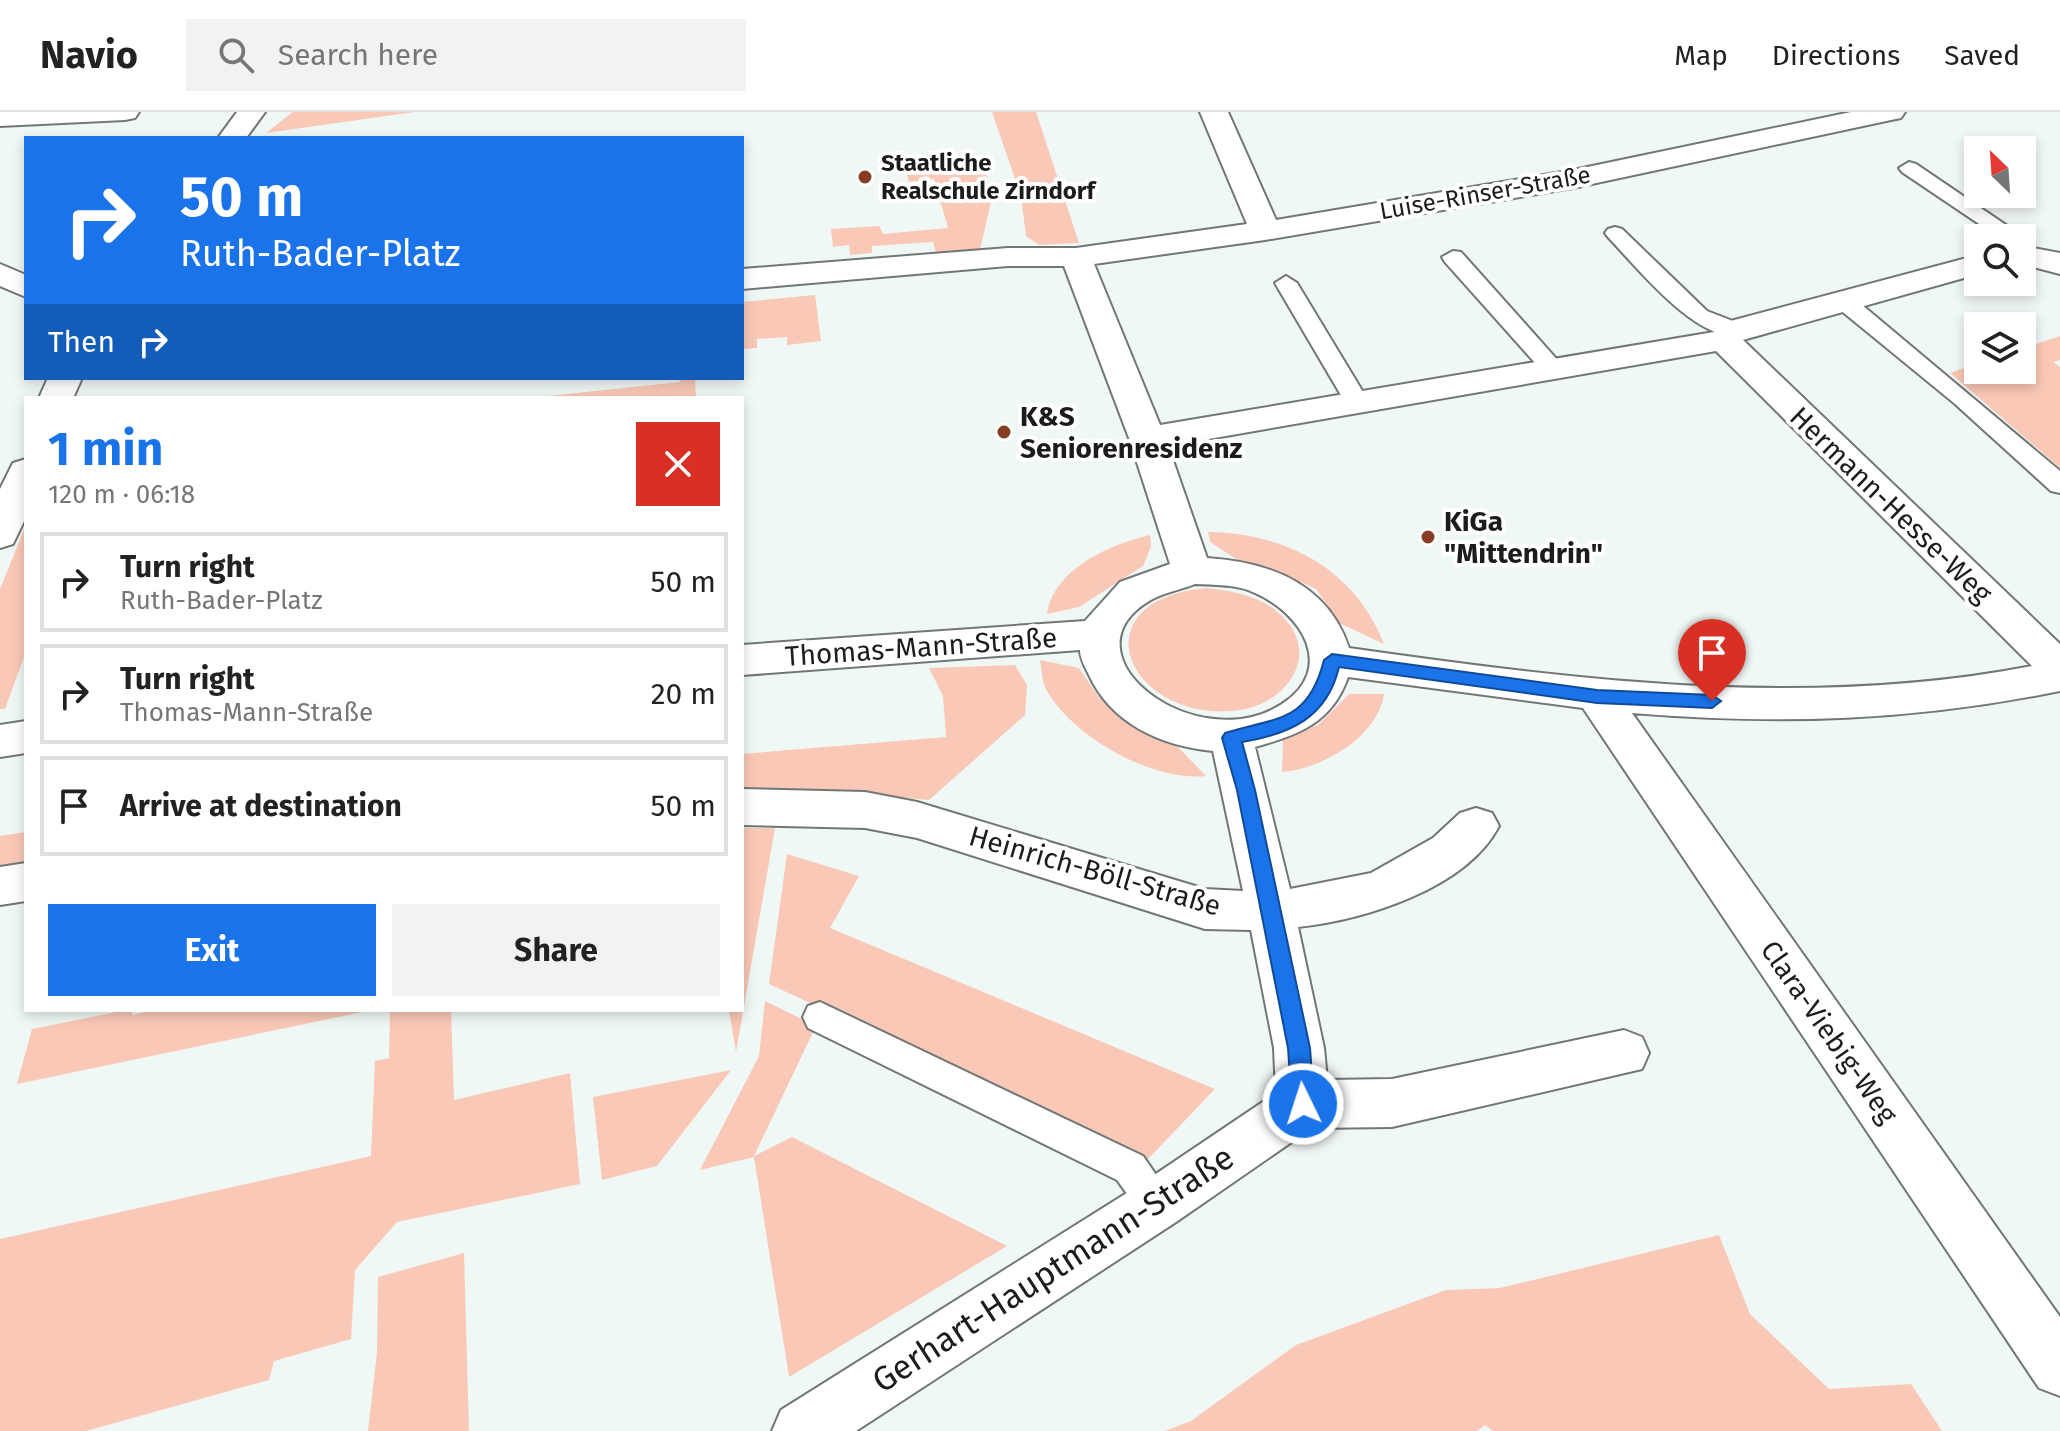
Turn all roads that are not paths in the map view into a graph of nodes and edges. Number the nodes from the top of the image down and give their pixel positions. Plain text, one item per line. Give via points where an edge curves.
1 (125, 112) edge
2 (251, 112) edge
3 (1214, 112) edge
4 (1785, 112) edge
5 (1891, 112) edge
6 (0, 118) edge
7 (1815, 128) junction
8 (233, 136) edge
9 (1909, 168) dead end
10 (1993, 224) edge
11 (1265, 231) junction
12 (1615, 233) dead end
13 (1076, 257) junction
14 (1453, 257) dead end
15 (1964, 268) edge
16 (0, 274) edge
17 (744, 279) edge
18 (1286, 283) dead end
19 (24, 286) edge
20 (1841, 299) junction
21 (1730, 335) junction
22 (1553, 369) junction
23 (1357, 402) junction
24 (1147, 438) junction
25 (24, 476) edge
26 (2060, 485) edge
27 (0, 535) edge
28 (1192, 571) junction
29 (1099, 634) junction
30 (744, 660) edge
31 (1332, 660) junction
32 (2060, 669) edge
33 (2060, 676) edge
34 (1597, 696) junction
35 (24, 737) edge
36 (1231, 738) junction
37 (0, 741) edge
38 (744, 807) edge
39 (1476, 826) dead end
40 (24, 882) edge
41 (0, 886) edge
42 (1270, 912) junction
43 (820, 1017) dead end
44 (1624, 1053) dead end
45 (1303, 1104) junction
46 (1157, 1204) junction
47 (2060, 1367) edge
48 (802, 1431) edge

1 - 6 street
2 - 8 street
3 - 11 street
4 - 7 street
5 - 7 street, Luise-Rinser-Straße
7 - 11 street, Luise-Rinser-Straße via 1573,179
9 - 10 lane
11 - 13 street, Luise-Rinser-Straße
12 - 21 lane, Hermann-Hesse-Weg via 1699,316
13 - 17 street, Luise-Rinser-Straße via 1008,257
13 - 24 street
14 - 22 lane
15 - 20 street
16 - 19 street
18 - 23 lane
20 - 21 street
20 - 26 lane
21 - 22 street
21 - 32 street, Hermann-Hesse-Weg
22 - 23 street
23 - 24 street
24 - 28 street
25 - 27 street
28 - 29 street via 1159,578 1131,592 1111,611
28 - 31 street via 1232,573 1271,584 1303,604 1325,630
29 - 30 street, Thomas-Mann-Straße
29 - 36 street via 1100,664 1116,693 1145,717 1183,732
31 - 34 street
31 - 36 street via 1325,689 1303,714 1269,731
33 - 34 street via 1886,704
34 - 47 street, Clara-Viebig-Weg
35 - 37 street
36 - 42 street
38 - 42 street, Heinrich-Böll-Straße via 865,810 1021,849 1205,909
39 - 42 street, Heinrich-Böll-Straße via 1452,852 1375,891 1333,904
40 - 41 street
42 - 45 street via 1299,1048
43 - 46 lane via 1130,1168
44 - 45 street via 1392,1103
45 - 46 street, Gerhart-Hauptmann-Straße
46 - 48 street, Gerhart-Hauptmann-Straße

